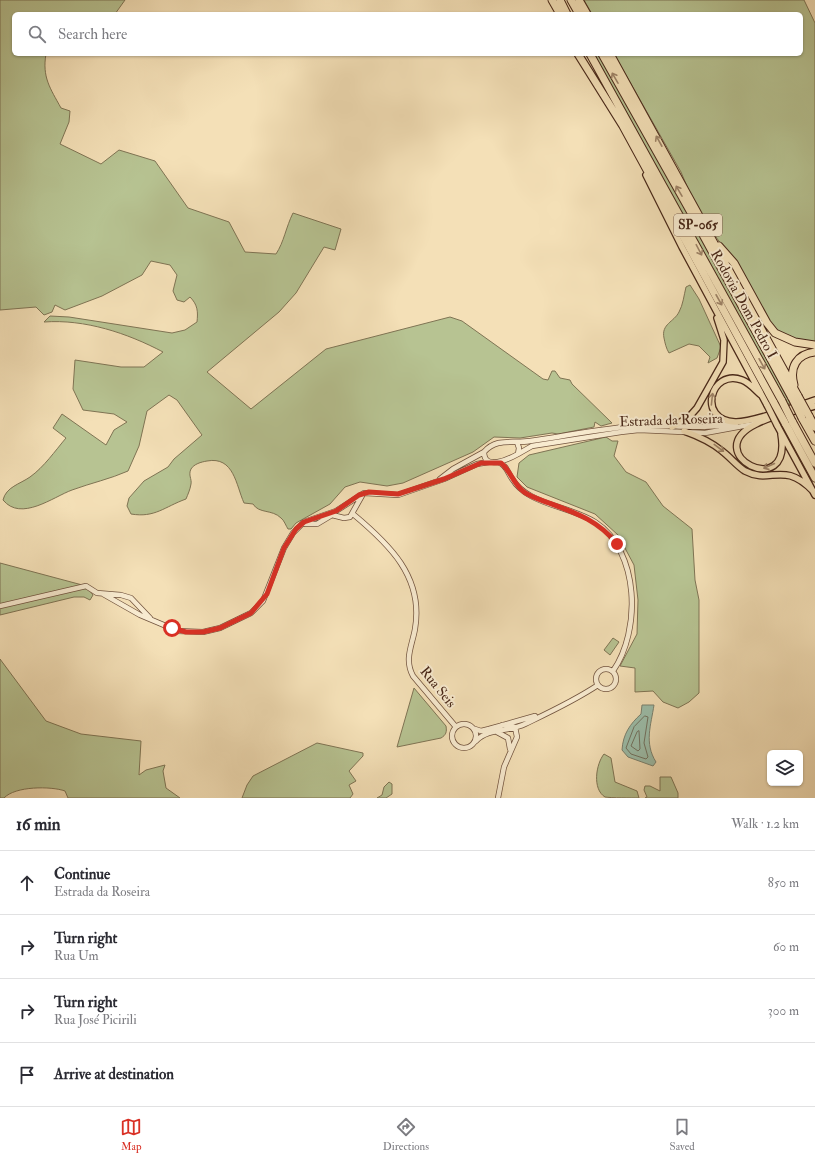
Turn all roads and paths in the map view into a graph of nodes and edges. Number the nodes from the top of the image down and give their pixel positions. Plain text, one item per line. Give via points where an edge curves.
1 (548, 0) edge
2 (552, 0) edge
3 (560, 0) edge
4 (571, 0) edge
5 (579, 0) edge
6 (555, 12) edge
7 (559, 12) edge
8 (567, 12) edge
9 (578, 12) edge
10 (586, 12) edge
11 (579, 56) edge
12 (587, 56) edge
13 (591, 56) edge
14 (603, 56) edge
15 (611, 56) edge
16 (605, 80) junction
17 (623, 126) junction
18 (696, 208) junction
19 (712, 302) junction
20 (815, 345) edge
21 (815, 352) edge
22 (795, 395) junction
23 (764, 399) junction
24 (815, 400) edge
25 (771, 404) junction
26 (815, 406) edge
27 (806, 417) junction
28 (788, 422) junction
29 (736, 423) junction
30 (755, 424) junction
31 (814, 425) edge
32 (672, 427) junction
33 (684, 431) junction
34 (781, 434) junction
35 (815, 441) edge
36 (517, 442) junction
37 (484, 452) junction
38 (518, 454) junction
39 (510, 459) junction
40 (489, 462) junction
41 (498, 462) junction
42 (815, 463) edge
43 (508, 470) junction
44 (815, 478) edge
45 (430, 484) junction
46 (364, 493) junction
47 (814, 493) edge
48 (348, 502) junction
49 (356, 509) junction
50 (336, 511) junction
51 (353, 514) junction
52 (338, 516) junction
53 (320, 517) junction
54 (317, 524) junction
55 (302, 525) junction
56 (103, 594) junction
57 (121, 594) junction
58 (119, 603) junction
59 (0, 606) edge
60 (141, 606) junction
61 (134, 612) junction
62 (151, 619) junction
63 (613, 671) junction
64 (598, 685) junction
65 (548, 713) junction
66 (524, 724) junction
67 (502, 725) junction
68 (456, 726) junction
69 (515, 727) junction
70 (475, 729) junction
71 (493, 732) junction
72 (517, 737) junction
73 (476, 741) junction
74 (511, 751) junction
75 (498, 798) edge

1 - 6 highway
2 - 7 highway
3 - 8 highway
4 - 9 highway
5 - 10 highway
11 - 17 highway, SP-065
12 - 16 highway
13 - 16 highway, Rodovia Dom Pedro I / SP-065
22 -> 14 highway, Rodovia Dom Pedro I / SP-065
18 -> 15 highway, SP-065
16 -> 28 highway, Rodovia Dom Pedro I / SP-065, bridge via 782,401
17 - 19 main road via 646,176
17 -> 25 highway, SP-065
18 - 20 highway via 714,239 737,268 775,333 795,342
18 - 22 highway, SP-065
19 - 23 main road
19 - 32 main road via 724,340 723,362 697,408 689,418
21 - 22 highway via 806,352 793,365
22 - 27 highway, SP-065, bridge
23 - 25 main road
29 -> 23 main road via 722,419 712,407 711,396 718,385 732,378 743,380
24 - 29 main road
25 - 28 highway, SP-065, bridge
25 - 34 main road, bridge
26 - 30 main road
27 - 31 highway, SP-065
27 - 35 highway, SP-065
28 - 42 highway, Rodovia Dom Pedro I / SP-065
28 - 44 highway, SP-065
29 - 32 street, Estrada da Roseira via 708,427
30 - 33 street, Estrada da Roseira via 721,431
34 -> 30 main road via 783,449 780,458 766,468 757,469 741,460 738,452 738,442 742,434
32 - 36 street, Estrada da Roseira via 641,426
33 - 38 street, Estrada da Roseira via 621,432 532,446
33 -> 47 main road via 708,440 745,471 762,475 786,474 797,477
34 - 47 main road
36 - 37 street, Estrada da Roseira via 499,442
36 - 38 street
37 - 40 street
37 - 45 street, Estrada da Roseira
38 - 39 street, Estrada da Roseira
39 - 41 street, Estrada da Roseira
39 - 43 street
40 - 41 street, Estrada da Roseira
40 - 45 street, Estrada da Roseira via 477,464
41 - 43 street
43 - 63 street via 513,482 524,492 596,523 610,534 626,561 631,614 626,648
45 - 46 street, Estrada da Roseira via 394,495
46 - 48 street
46 - 49 street
48 - 49 street
48 - 50 street
49 - 51 street
50 - 52 street
50 - 53 street
51 - 52 street via 346,518
51 - 68 street, Rua Seis via 388,545 407,573 416,607 415,628 408,654 410,669 413,676
52 - 54 street via 329,516
53 - 54 street
53 - 55 street
54 - 55 street
55 - 62 street via 293,533 284,548 267,594 251,613 220,628 203,632 178,631
56 - 57 street
56 - 58 street
56 - 59 street via 86,586
57 - 58 street
57 - 60 street
58 - 61 street
60 - 61 street
60 - 62 street
61 - 62 street
63 - 64 street via 606,668 600,671 596,675
63 - 64 street via 617,680 613,687 606,689
64 - 65 street via 578,699
65 - 66 street
65 - 67 street
66 - 69 street
66 - 72 street
67 - 69 street
67 - 70 street
68 - 70 street via 465,723
68 - 73 street via 452,738 457,746 466,748
69 - 71 street
69 - 72 street
70 - 73 street
71 - 73 street via 481,736
71 - 74 street via 501,732 507,736
72 - 74 street
74 - 75 street via 502,775

